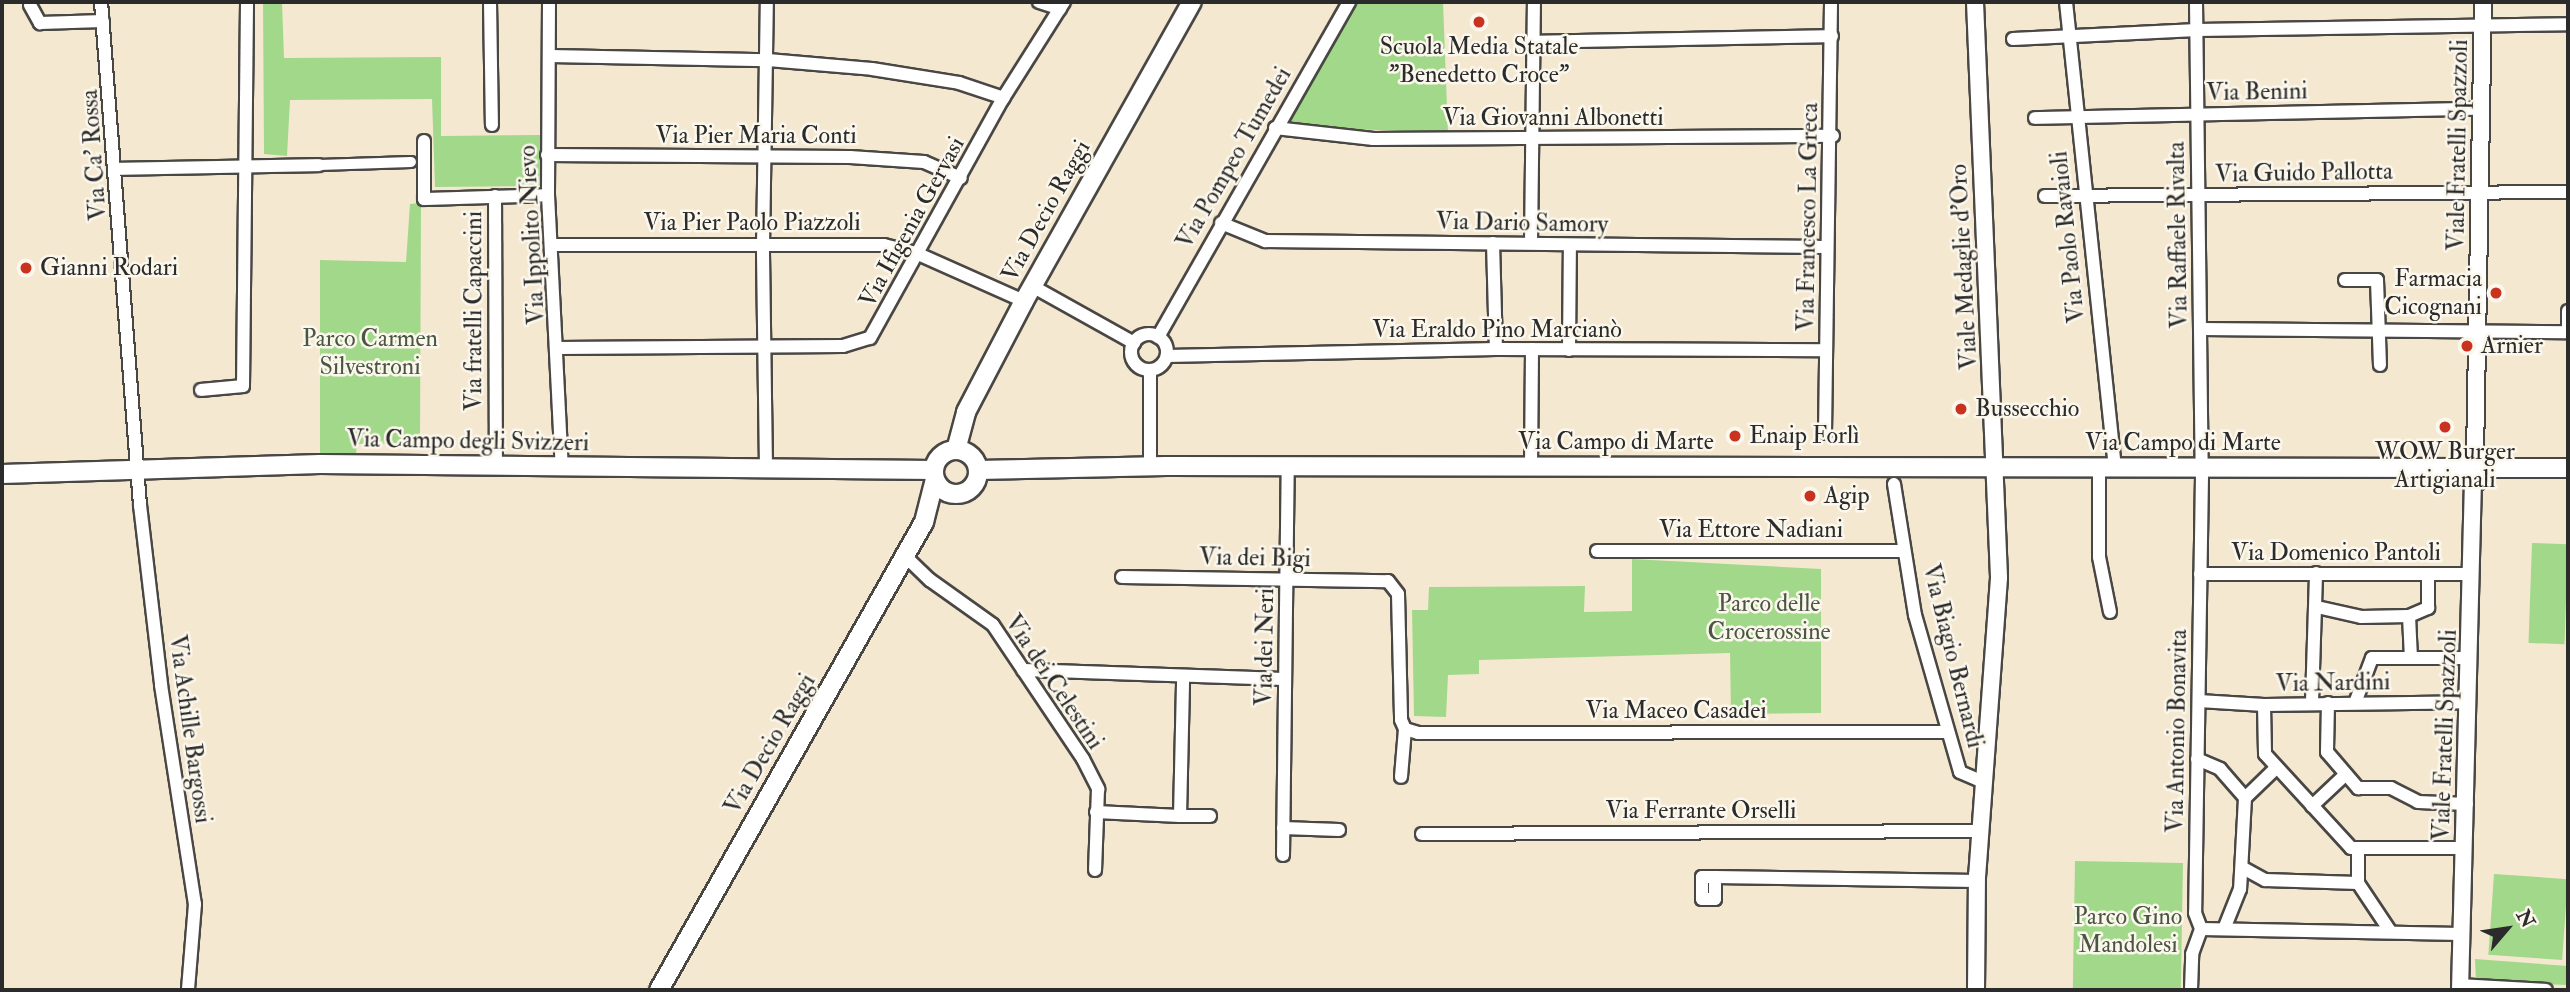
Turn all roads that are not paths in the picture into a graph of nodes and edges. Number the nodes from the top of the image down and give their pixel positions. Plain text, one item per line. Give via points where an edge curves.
1 (101, 2) edge
2 (247, 2) edge
3 (490, 2) edge
4 (550, 2) edge
5 (767, 2) edge
6 (1040, 2) edge
7 (1192, 2) edge
8 (1349, 2) edge
9 (1534, 2) edge
10 (1831, 2) edge
11 (1975, 2) edge
12 (2066, 2) edge
13 (2196, 2) edge
14 (2483, 2) edge
15 (30, 5) dead end
16 (1062, 6) edge
17 (103, 21) junction
18 (2482, 23) junction
19 (2568, 24) edge
20 (2197, 30) junction
21 (1832, 36) junction
22 (2069, 37) junction
23 (2013, 39) dead end
24 (1530, 43) junction
25 (550, 56) junction
26 (768, 60) junction
27 (1004, 98) junction
28 (2480, 109) junction
29 (2197, 114) junction
30 (2076, 117) junction
31 (2035, 118) dead end
32 (492, 125) dead end
33 (1275, 128) junction
34 (1833, 135) junction
35 (1533, 140) junction
36 (424, 141) dead end
37 (547, 155) junction
38 (766, 159) junction
39 (411, 162) dead end
40 (319, 165) joint
41 (245, 167) junction
42 (116, 169) junction
43 (961, 178) junction
44 (2481, 190) junction
45 (2568, 192) edge
46 (548, 195) junction
47 (2085, 195) junction
48 (495, 196) junction
49 (2045, 196) dead end
50 (2198, 197) junction
51 (1221, 223) junction
52 (1493, 243) junction
53 (1531, 243) junction
54 (553, 245) junction
55 (1570, 245) junction
56 (763, 247) junction
57 (1826, 247) junction
58 (916, 253) junction
59 (2345, 280) dead end
60 (1028, 294) junction
61 (2568, 311) edge
62 (2201, 329) junction
63 (2378, 331) junction
64 (2477, 332) junction
65 (2568, 332) edge
66 (1158, 337) junction
67 (1134, 343) junction
68 (764, 346) junction
69 (558, 348) junction
70 (1496, 349) junction
71 (1532, 349) junction
72 (1569, 350) junction
73 (1826, 350) junction
74 (1167, 356) junction
75 (2380, 365) dead end
76 (1150, 370) junction
77 (201, 390) dead end
78 (1825, 433) dead end
79 (956, 450) junction
80 (1150, 466) junction
81 (1288, 466) junction
82 (1531, 466) junction
83 (562, 467) junction
84 (496, 468) junction
85 (766, 468) junction
86 (1995, 468) junction
87 (2107, 468) junction
88 (2201, 468) junction
89 (2475, 468) junction
90 (2568, 468) edge
91 (978, 470) junction
92 (138, 472) junction
93 (2, 474) edge
94 (935, 475) junction
95 (1894, 484) dead end
96 (961, 493) junction
97 (924, 522) junction
98 (1597, 551) dead end
99 (1904, 551) junction
100 (905, 556) junction
101 (2316, 573) junction
102 (2200, 574) junction
103 (2428, 574) junction
104 (2471, 574) junction
105 (1122, 577) dead end
106 (1286, 580) junction
107 (2317, 607) junction
108 (2110, 612) dead end
109 (2409, 616) junction
110 (2411, 658) junction
111 (2470, 658) junction
112 (1023, 670) junction
113 (1183, 678) junction
114 (1285, 679) junction
115 (2199, 701) junction
116 (2312, 702) junction
117 (2468, 702) junction
118 (2328, 703) junction
119 (2355, 703) junction
120 (2264, 705) junction
121 (1405, 729) junction
122 (1948, 732) junction
123 (2197, 759) junction
124 (2276, 768) junction
125 (2345, 775) junction
126 (1401, 777) dead end
127 (1984, 782) junction
128 (2245, 798) junction
129 (2468, 804) junction
130 (2312, 806) junction
131 (1096, 812) junction
132 (1180, 816) junction
133 (1210, 816) dead end
134 (1283, 828) junction
135 (1339, 830) dead end
136 (1981, 831) junction
137 (1422, 834) dead end
138 (2464, 848) junction
139 (2358, 849) junction
140 (1283, 855) dead end
141 (2243, 869) junction
142 (1095, 870) dead end
143 (1715, 877) dead end
144 (1977, 881) junction
145 (2358, 883) junction
146 (2201, 929) junction
147 (2224, 929) junction
148 (2390, 931) junction
149 (2461, 934) junction
150 (2460, 988) edge
151 (188, 990) edge
152 (659, 990) edge
153 (1976, 990) edge
154 (2191, 990) edge
155 (2546, 990) edge

1 - 17 street, Via Ca' Rossa
2 - 41 street
3 - 32 street
4 - 25 street, Via Ippolito Nievo
5 - 26 street
6 - 16 street
7 - 60 main road, Via Decio Raggi
8 - 33 street, Via Pompeo Tumedei
9 - 24 street
10 - 21 street, Via Francesco La Greca
11 - 86 street, Viale Medaglie d'Oro
12 - 22 street, Via Paolo Ravaioli
13 - 20 street, Via Raffaele Rivalta
14 - 18 street, Viale Fratelli Spazzoli
15 - 17 street via 40,23
16 - 27 street, Via Ifigenia Gervasi
17 - 42 street, Via Ca' Rossa
18 - 19 street
18 - 20 street
18 - 28 street, Viale Fratelli Spazzoli
20 - 22 street
20 - 29 street, Via Raffaele Rivalta
21 - 24 street
21 - 34 street, Via Francesco La Greca
22 - 23 street
22 - 30 street, Via Paolo Ravaioli
24 - 35 street
25 - 26 street
25 - 37 street, Via Ippolito Nievo
26 - 27 street via 919,75
26 - 38 street
27 - 43 street, Via Ifigenia Gervasi
28 - 29 street, Via Benini
28 - 44 street, Viale Fratelli Spazzoli
29 - 30 street, Via Benini
29 - 50 street, Via Raffaele Rivalta
30 - 31 street, Via Benini
30 - 47 street, Via Paolo Ravaioli
33 - 35 street, Via Giovanni Albonetti via 1373,139
33 - 51 street, Via Pompeo Tumedei
34 - 35 street, Via Giovanni Albonetti
34 - 57 street, Via Francesco La Greca
35 - 53 street
36 - 48 street via 424,199
37 - 38 street, Via Pier Maria Conti
37 - 46 street, Via Ippolito Nievo
38 - 43 street, Via Pier Maria Conti via 850,157 924,162
38 - 56 street
39 - 40 street
40 - 41 street
41 - 42 street
41 - 77 street via 243,386
42 - 92 street, Via Ca' Rossa
43 - 58 street, Via Ifigenia Gervasi
44 - 45 street, Via Guido Pallotta
44 - 50 street, Via Guido Pallotta
44 - 64 street, Viale Fratelli Spazzoli
46 - 48 street
46 - 54 street, Via Ippolito Nievo
47 - 49 street, Via Guido Pallotta
47 - 50 street, Via Guido Pallotta
47 - 87 street, Via Paolo Ravaioli
48 - 84 street, Via fratelli Capaccini
50 - 62 street, Via Raffaele Rivalta
51 - 52 street, Via Dario Samory via 1265,241
51 - 66 street, Via Pompeo Tumedei
52 - 53 street, Via Dario Samory
52 - 70 street
53 - 55 street, Via Dario Samory
54 - 56 street, Via Pier Paolo Piazzoli
54 - 69 street, Via Ippolito Nievo
55 - 57 street, Via Dario Samory
55 - 72 street
56 - 58 street, Via Pier Paolo Piazzoli via 884,245
56 - 68 street
57 - 73 street, Via Francesco La Greca
58 - 60 street, Via Pier Paolo Piazzoli
58 - 68 street, Via Ifigenia Gervasi via 870,338 843,346
59 - 63 street via 2377,280
60 - 67 street
60 - 79 main road, Via Decio Raggi via 966,412
61 - 65 street
62 - 63 street
62 - 88 street, Via Raffaele Rivalta
63 - 64 street
63 - 75 street
64 - 65 street
64 - 89 street, Viale Fratelli Spazzoli
66 - 67 street via 1147,335
66 - 74 street
67 - 76 street via 1133,359
68 - 69 street, Via Ifigenia Gervasi
68 - 85 street
69 - 83 street, Via Ippolito Nievo
70 - 71 street, Via Eraldo Pino Marcianò
70 - 74 street, Via Eraldo Pino Marcianò
71 - 72 street, Via Eraldo Pino Marcianò
71 - 82 street
72 - 73 street, Via Eraldo Pino Marcianò
73 - 78 street, Via Francesco La Greca
74 - 76 street via 1161,366
76 - 80 street
79 - 91 main road via 973,458
79 - 94 main road via 939,458
80 - 81 main road, Via Campo di Marte
80 - 91 main road, Via Campo di Marte
81 - 82 main road, Via Campo di Marte
81 - 106 street, Via dei Neri
82 - 86 main road, Via Campo di Marte
83 - 84 main road, Via Campo degli Svizzeri
83 - 85 main road, Via Campo degli Svizzeri
84 - 92 main road, Via Campo degli Svizzeri via 320,464
85 - 94 main road, Via Campo degli Svizzeri
86 - 87 main road, Via Campo di Marte
86 - 127 street, Viale Medaglie d'Oro via 1999,578
87 - 88 main road, Via Campo di Marte
87 - 108 street, Via Paolo Ravaioli via 2099,557
88 - 89 main road, Via Campo di Marte
88 - 102 street, Via Antonio Bonavita
89 - 90 main road, Via Campo di Marte
89 - 104 street, Viale Fratelli Spazzoli
91 - 96 main road via 975,482
92 - 93 main road, Via Campo degli Svizzeri
92 - 151 street, Via Achille Bargossi via 161,685 195,904
94 - 96 main road via 948,492
94 - 97 main road, Via Decio Raggi
95 - 99 street, Via Biagio Bernardi
96 - 97 main road, Via Decio Raggi
97 - 100 main road, Via Decio Raggi
98 - 99 street, Via Ettore Nadiani
99 - 122 street, Via Biagio Bernardi via 1915,615
100 - 112 street, Via dei Celestini via 993,625
100 - 152 main road, Via Decio Raggi
101 - 102 street, Via Domenico Pantoli
101 - 103 street, Via Domenico Pantoli
101 - 107 street
102 - 115 street, Via Antonio Bonavita
103 - 104 street, Via Domenico Pantoli
103 - 109 street via 2428,608
104 - 111 street, Viale Fratelli Spazzoli
105 - 106 street, Via dei Bigi
106 - 114 street, Via dei Neri
106 - 121 street, Via dei Bigi via 1388,581 1398,594 1401,720
107 - 109 street via 2361,617
107 - 116 street
109 - 110 street
110 - 111 street
110 - 119 street via 2372,658
111 - 117 street, Viale Fratelli Spazzoli
112 - 113 street
112 - 131 street, Via dei Celestini via 1083,759 1098,789
113 - 114 street
113 - 132 street
114 - 134 street, Via dei Neri
115 - 120 street, Via Nardini
115 - 123 street, Via Antonio Bonavita
116 - 118 street, Via Nardini
116 - 120 street, Via Nardini
117 - 119 street, Via Nardini
117 - 129 street, Viale Fratelli Spazzoli
118 - 119 street, Via Nardini
118 - 125 street via 2327,752
120 - 124 street via 2265,754
121 - 122 street, Via Maceo Casadei via 1418,733
121 - 126 street
122 - 127 street, Via Biagio Bernardi via 1960,772
123 - 128 street via 2220,769
123 - 146 street, Via Antonio Bonavita via 2195,913
124 - 128 street
124 - 130 street
125 - 129 street via 2358,788 2391,788 2418,802
125 - 130 street
127 - 136 street, Via Biagio Bernardi
128 - 141 street
129 - 138 street, Viale Fratelli Spazzoli
130 - 139 street via 2351,848
131 - 132 street
131 - 142 street, Via dei Celestini
132 - 133 street
134 - 135 street
134 - 140 street, Via dei Neri
136 - 137 street, Via Ferrante Orselli
136 - 144 street, Via Biagio Bernardi
138 - 139 street
138 - 149 street, Viale Fratelli Spazzoli
139 - 145 street
141 - 145 street via 2265,880
141 - 147 street
143 - 144 street
144 - 153 street, Via Biagio Bernardi
145 - 148 street
146 - 147 street
146 - 154 street, Via Antonio Bonavita via 2192,954
147 - 148 street
148 - 149 street
149 - 150 street, Viale Fratelli Spazzoli
150 - 155 street

